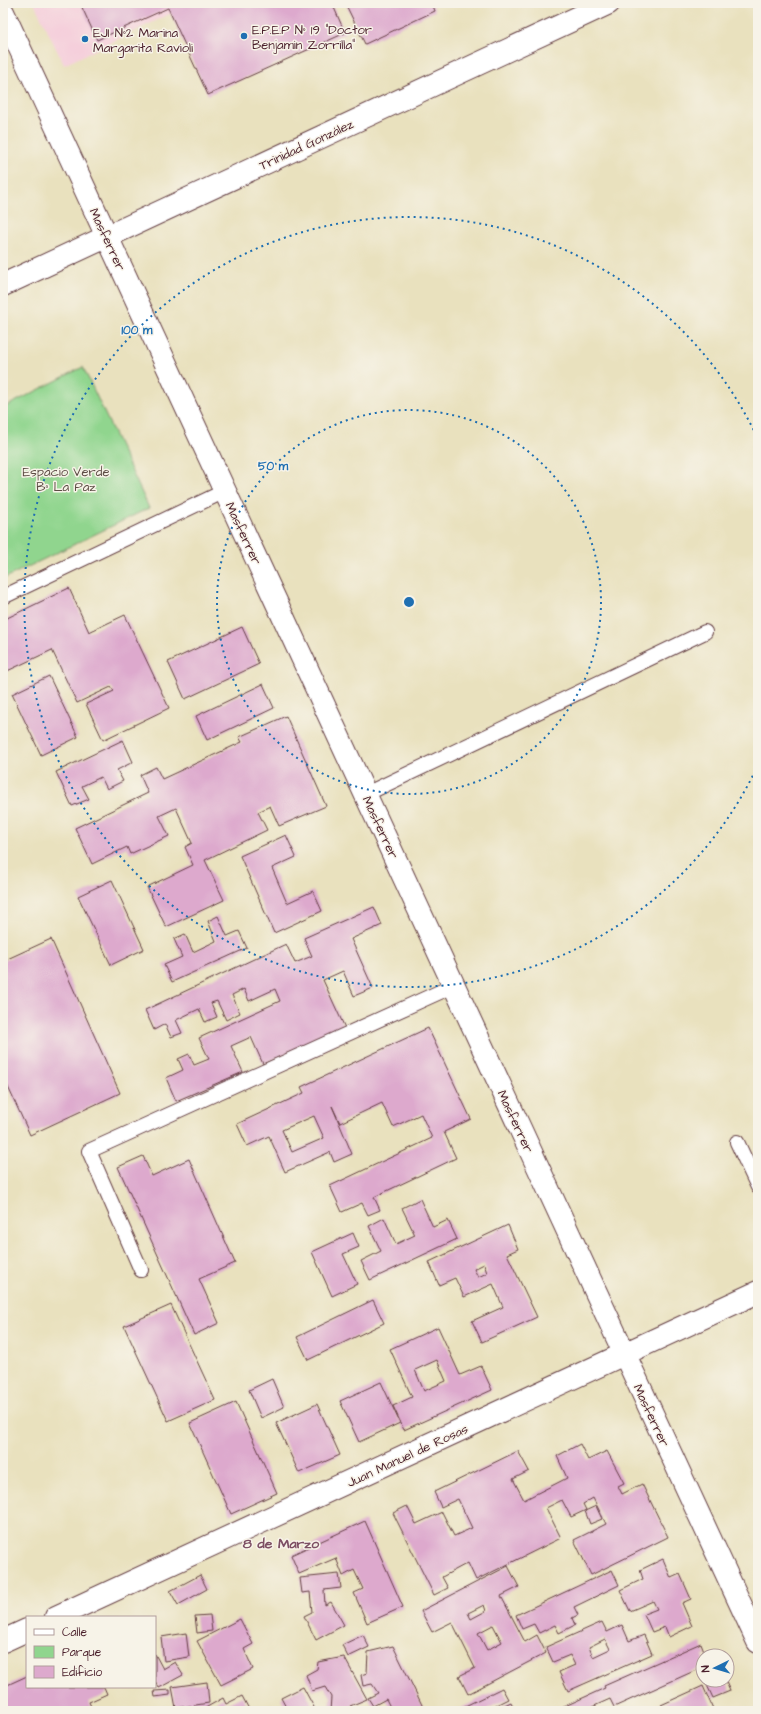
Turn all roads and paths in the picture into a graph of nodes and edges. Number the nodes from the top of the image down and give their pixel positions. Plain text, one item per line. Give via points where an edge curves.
1 (602, 4) edge
2 (3, 12) edge
3 (107, 236) junction
4 (3, 285) edge
5 (225, 491) junction
6 (3, 597) edge
7 (705, 632) dead end
8 (366, 794) junction
9 (453, 986) junction
10 (737, 1142) dead end
11 (758, 1187) edge
12 (141, 1270) dead end
13 (758, 1292) edge
14 (624, 1354) junction
15 (58, 1616) edge
16 (26, 1630) edge
17 (3, 1642) edge
18 (758, 1642) edge

1 - 3 street, Trinidad González
2 - 3 street, Masferrer
3 - 4 street, Trinidad González
3 - 5 street, Masferrer
5 - 6 lane
5 - 8 street, Masferrer
7 - 8 lane
8 - 9 street, Masferrer
9 - 12 lane via 89,1152
9 - 14 street, Masferrer
10 - 11 lane
13 - 14 street, Juan Manuel de Rosas
14 - 15 street, Juan Manuel de Rosas
14 - 18 street, Masferrer
16 - 17 street

